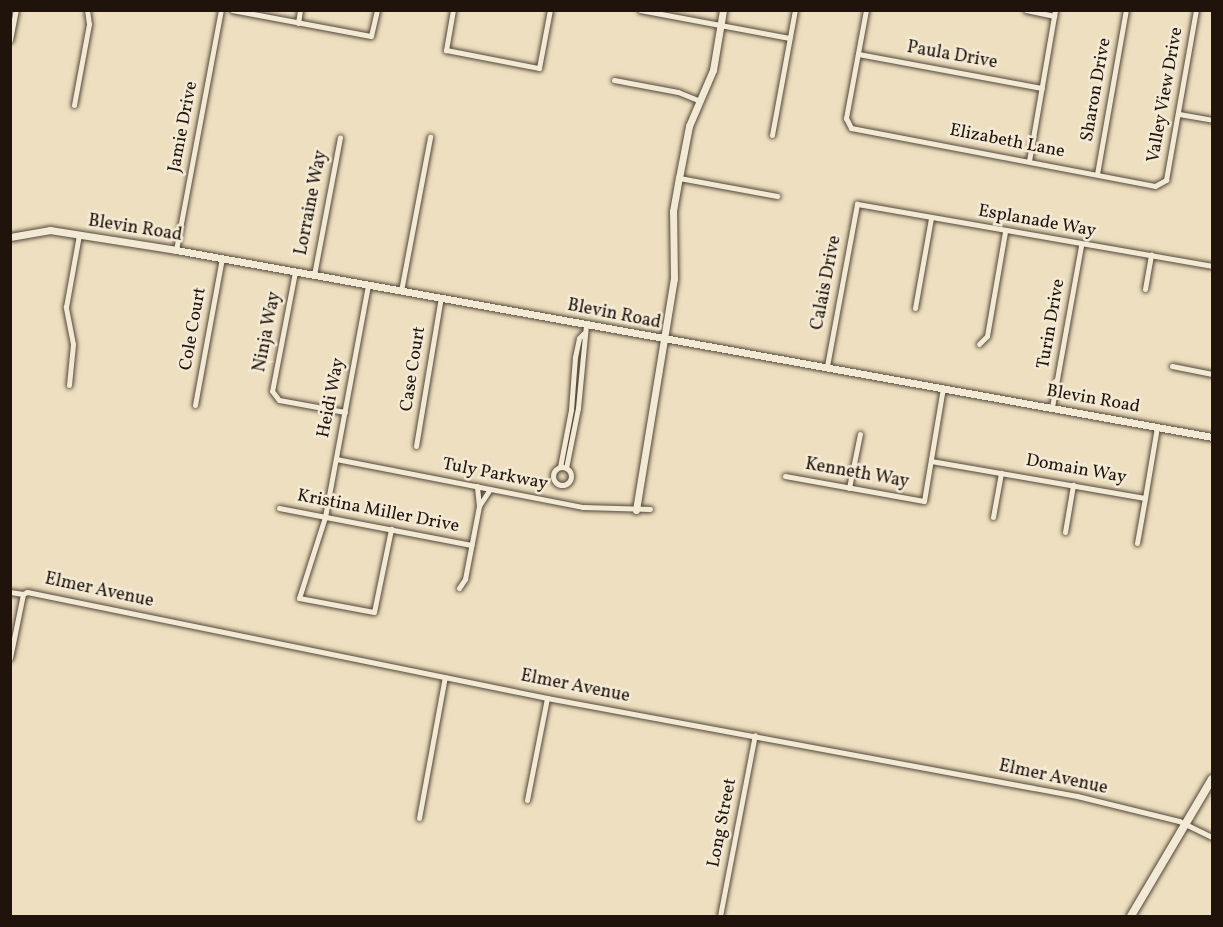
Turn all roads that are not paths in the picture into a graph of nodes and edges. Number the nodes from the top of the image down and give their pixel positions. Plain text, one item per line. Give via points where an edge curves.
1 (16, 10) edge
2 (87, 10) edge
3 (221, 10) edge
4 (232, 10) edge
5 (300, 10) edge
6 (377, 10) edge
7 (453, 10) edge
8 (550, 10) edge
9 (640, 10) edge
10 (723, 10) edge
11 (795, 10) edge
12 (866, 10) edge
13 (1026, 10) edge
14 (1126, 10) edge
15 (1196, 10) edge
16 (1055, 13) edge
17 (298, 23) junction
18 (720, 26) junction
19 (789, 38) junction
20 (10, 40) edge
21 (858, 54) junction
22 (614, 80) dead end
23 (1042, 88) junction
24 (700, 101) junction
25 (74, 105) dead end
26 (1179, 114) junction
27 (1212, 120) edge
28 (772, 135) dead end
29 (340, 137) dead end
30 (430, 138) dead end
31 (1029, 161) junction
32 (1097, 174) junction
33 (679, 178) junction
34 (1162, 184) joint
35 (777, 196) dead end
36 (857, 204) joint
37 (931, 218) junction
38 (1005, 232) junction
39 (79, 235) junction
40 (10, 237) edge
41 (1081, 246) junction
42 (176, 250) junction
43 (1151, 255) junction
44 (222, 258) junction
45 (1212, 266) edge
46 (295, 272) junction
47 (314, 275) junction
48 (368, 285) junction
49 (1145, 289) dead end
50 (401, 291) junction
51 (441, 297) junction
52 (915, 308) dead end
53 (586, 325) junction
54 (584, 333) junction
55 (664, 340) junction
56 (979, 344) dead end
57 (574, 366) junction
58 (826, 366) junction
59 (1172, 366) dead end
60 (581, 367) junction
61 (1212, 374) edge
62 (69, 385) dead end
63 (943, 388) junction
64 (195, 405) dead end
65 (1052, 408) junction
66 (345, 412) junction
67 (573, 418) junction
68 (1157, 427) junction
69 (860, 434) dead end
70 (1212, 437) edge
71 (416, 446) dead end
72 (336, 459) junction
73 (931, 461) junction
74 (563, 467) dead end
75 (1001, 473) junction
76 (785, 476) dead end
77 (1073, 485) junction
78 (477, 486) junction
79 (849, 488) junction
80 (490, 489) junction
81 (1145, 498) junction
82 (479, 506) junction
83 (279, 508) dead end
84 (650, 509) dead end
85 (636, 510) junction
86 (325, 517) junction
87 (993, 517) dead end
88 (391, 529) junction
89 (1065, 532) dead end
90 (1137, 543) dead end
91 (471, 545) junction
92 (459, 588) dead end
93 (10, 592) edge
94 (23, 594) junction
95 (10, 658) edge
96 (445, 677) junction
97 (547, 698) junction
98 (755, 735) junction
99 (1212, 779) edge
100 (527, 800) dead end
101 (419, 818) dead end
102 (1186, 825) junction
103 (1212, 837) edge
104 (720, 916) edge
105 (1131, 916) edge

1 - 20 street
2 - 25 street via 89,24
3 - 42 street, Jamie Drive
4 - 17 street
5 - 17 street
6 - 17 street via 371,36
7 - 8 street via 446,50 539,68
9 - 18 street
10 - 18 street
11 - 19 street
12 - 21 street
13 - 16 street
14 - 32 street, Sharon Drive
15 - 26 street, Valley View Drive
16 - 23 street
18 - 19 street
18 - 24 street via 713,70
19 - 28 street
21 - 23 street, Paula Drive
21 - 31 street, Elizabeth Lane via 846,125
22 - 24 street via 678,92
23 - 31 street
24 - 33 street via 689,126
26 - 27 street
26 - 34 street, Valley View Drive
29 - 47 street, Lorraine Way
30 - 50 street
31 - 32 street, Elizabeth Lane
32 - 34 street, Elizabeth Lane via 1155,186
33 - 35 street
33 - 55 street via 673,211 674,279
36 - 37 street, Esplanade Way
36 - 58 street, Calais Drive
37 - 38 street, Esplanade Way
37 - 52 street
38 - 41 street, Esplanade Way
38 - 56 street via 987,336
39 - 40 street, Blevin Road via 50,230
39 - 42 street, Blevin Road
39 - 62 street via 66,307 73,344
41 - 43 street, Esplanade Way
41 - 65 street, Turin Drive
42 - 44 street, Blevin Road
43 - 45 street, Esplanade Way
43 - 49 street
44 - 46 street, Blevin Road
44 - 64 street, Cole Court
46 - 47 street, Blevin Road
46 - 66 street, Ninja Way via 272,391 279,400
47 - 48 street, Blevin Road
48 - 50 street, Blevin Road
48 - 66 street, Heidi Way
50 - 51 street, Blevin Road
51 - 53 street, Blevin Road
51 - 71 street, Case Court
53 - 54 street
53 - 55 street, Blevin Road
54 - 57 street via 579,338
54 - 60 street via 588,338
55 - 58 street, Blevin Road
55 - 85 street
57 - 60 street
57 - 67 street
58 - 63 street, Blevin Road
59 - 61 street
60 - 67 street
63 - 65 street, Blevin Road
63 - 73 street
65 - 68 street, Blevin Road
66 - 72 street, Heidi Way
67 - 74 street
68 - 70 street, Blevin Road
68 - 81 street, Domain Way
69 - 79 street
72 - 78 street, Tuly Parkway
72 - 86 street, Heidi Way
73 - 75 street, Domain Way
73 - 79 street, Kenneth Way via 924,501
75 - 77 street, Domain Way
75 - 87 street
76 - 79 street, Kenneth Way
77 - 81 street, Domain Way
77 - 89 street
78 - 80 street, Tuly Parkway
78 - 82 street
80 - 82 street
80 - 85 street, Tuly Parkway via 592,508
81 - 90 street
82 - 91 street
83 - 86 street, Kristina Miller Drive
84 - 85 street, Tuly Parkway
86 - 88 street, Kristina Miller Drive
86 - 88 street, Heidi Way via 299,598 365,613 376,607
88 - 91 street, Kristina Miller Drive
91 - 92 street via 465,579
93 - 94 street
94 - 95 street, Elmer Avenue
94 - 96 street, Elmer Avenue
96 - 97 street, Elmer Avenue
96 - 101 street
97 - 98 street, Elmer Avenue
97 - 100 street
98 - 102 street, Elmer Avenue via 1077,796
98 - 104 street, Long Street
99 - 102 main road
102 - 103 street, Elmer Avenue
102 - 105 main road

